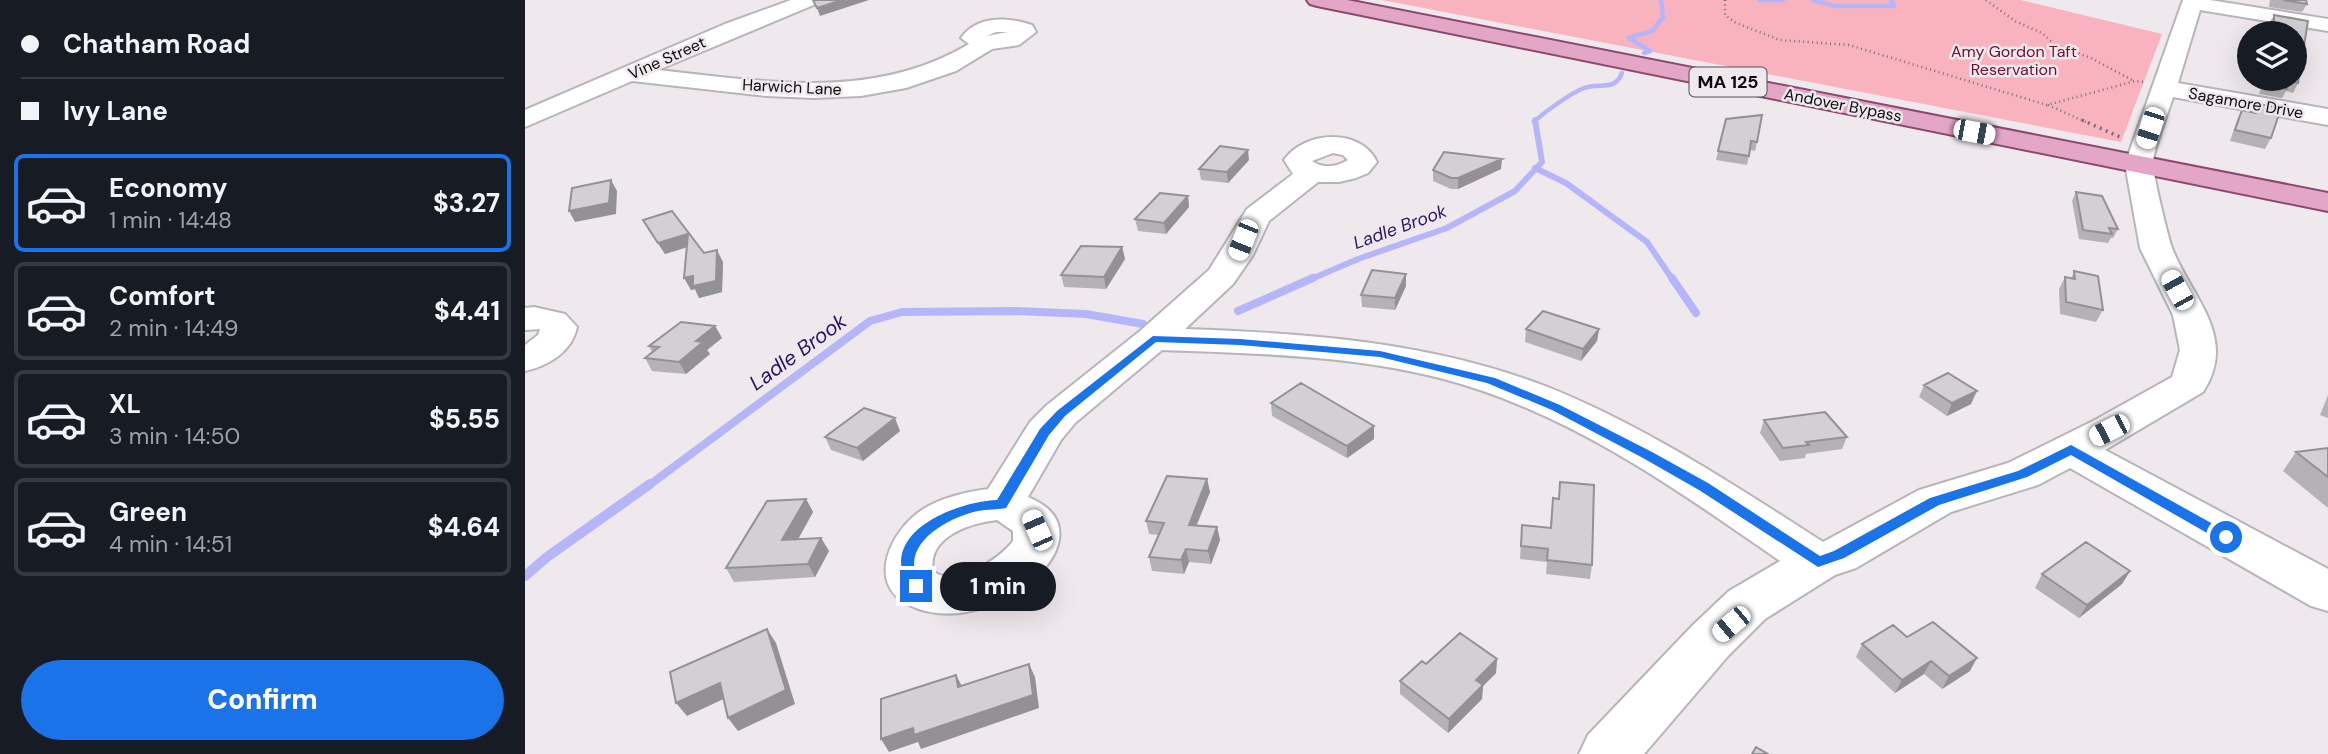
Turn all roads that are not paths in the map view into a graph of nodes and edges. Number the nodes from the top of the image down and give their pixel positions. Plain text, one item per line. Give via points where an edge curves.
1 (809, 0) edge
2 (1317, 0) edge
3 (2192, 2) edge
4 (2328, 25) edge
5 (986, 43) dead end
6 (630, 74) junction
7 (2164, 86) junction
8 (2328, 117) edge
9 (525, 119) edge
10 (2141, 156) junction
11 (1312, 173) dead end
12 (2328, 202) edge
13 (525, 319) edge
14 (1153, 339) junction
15 (525, 360) edge
16 (2071, 450) junction
17 (1001, 504) dead end
18 (1818, 562) junction
19 (2328, 592) edge
20 (1608, 754) edge

1 - 6 street, Vine Street
2 - 10 main road, Andover Bypass / MA 125
3 - 4 street
3 - 7 street
5 - 6 street, Harwich Lane via 931,72 859,89 803,90
6 - 9 street, Vine Street
7 - 8 street, Sagamore Drive
7 - 10 street
10 - 12 main road, Andover Bypass / MA 125
10 - 16 street via 2156,248 2191,315 2199,350 2195,370 2189,383
11 - 14 street via 1258,215 1221,277
13 - 15 street via 545,319 559,327 552,343
14 - 17 street via 1061,414 1037,443
14 - 18 street via 1380,354 1491,380 1566,412 1647,455
16 - 18 street via 2023,474 1934,501 1839,555
16 - 19 street
18 - 20 street via 1747,605

